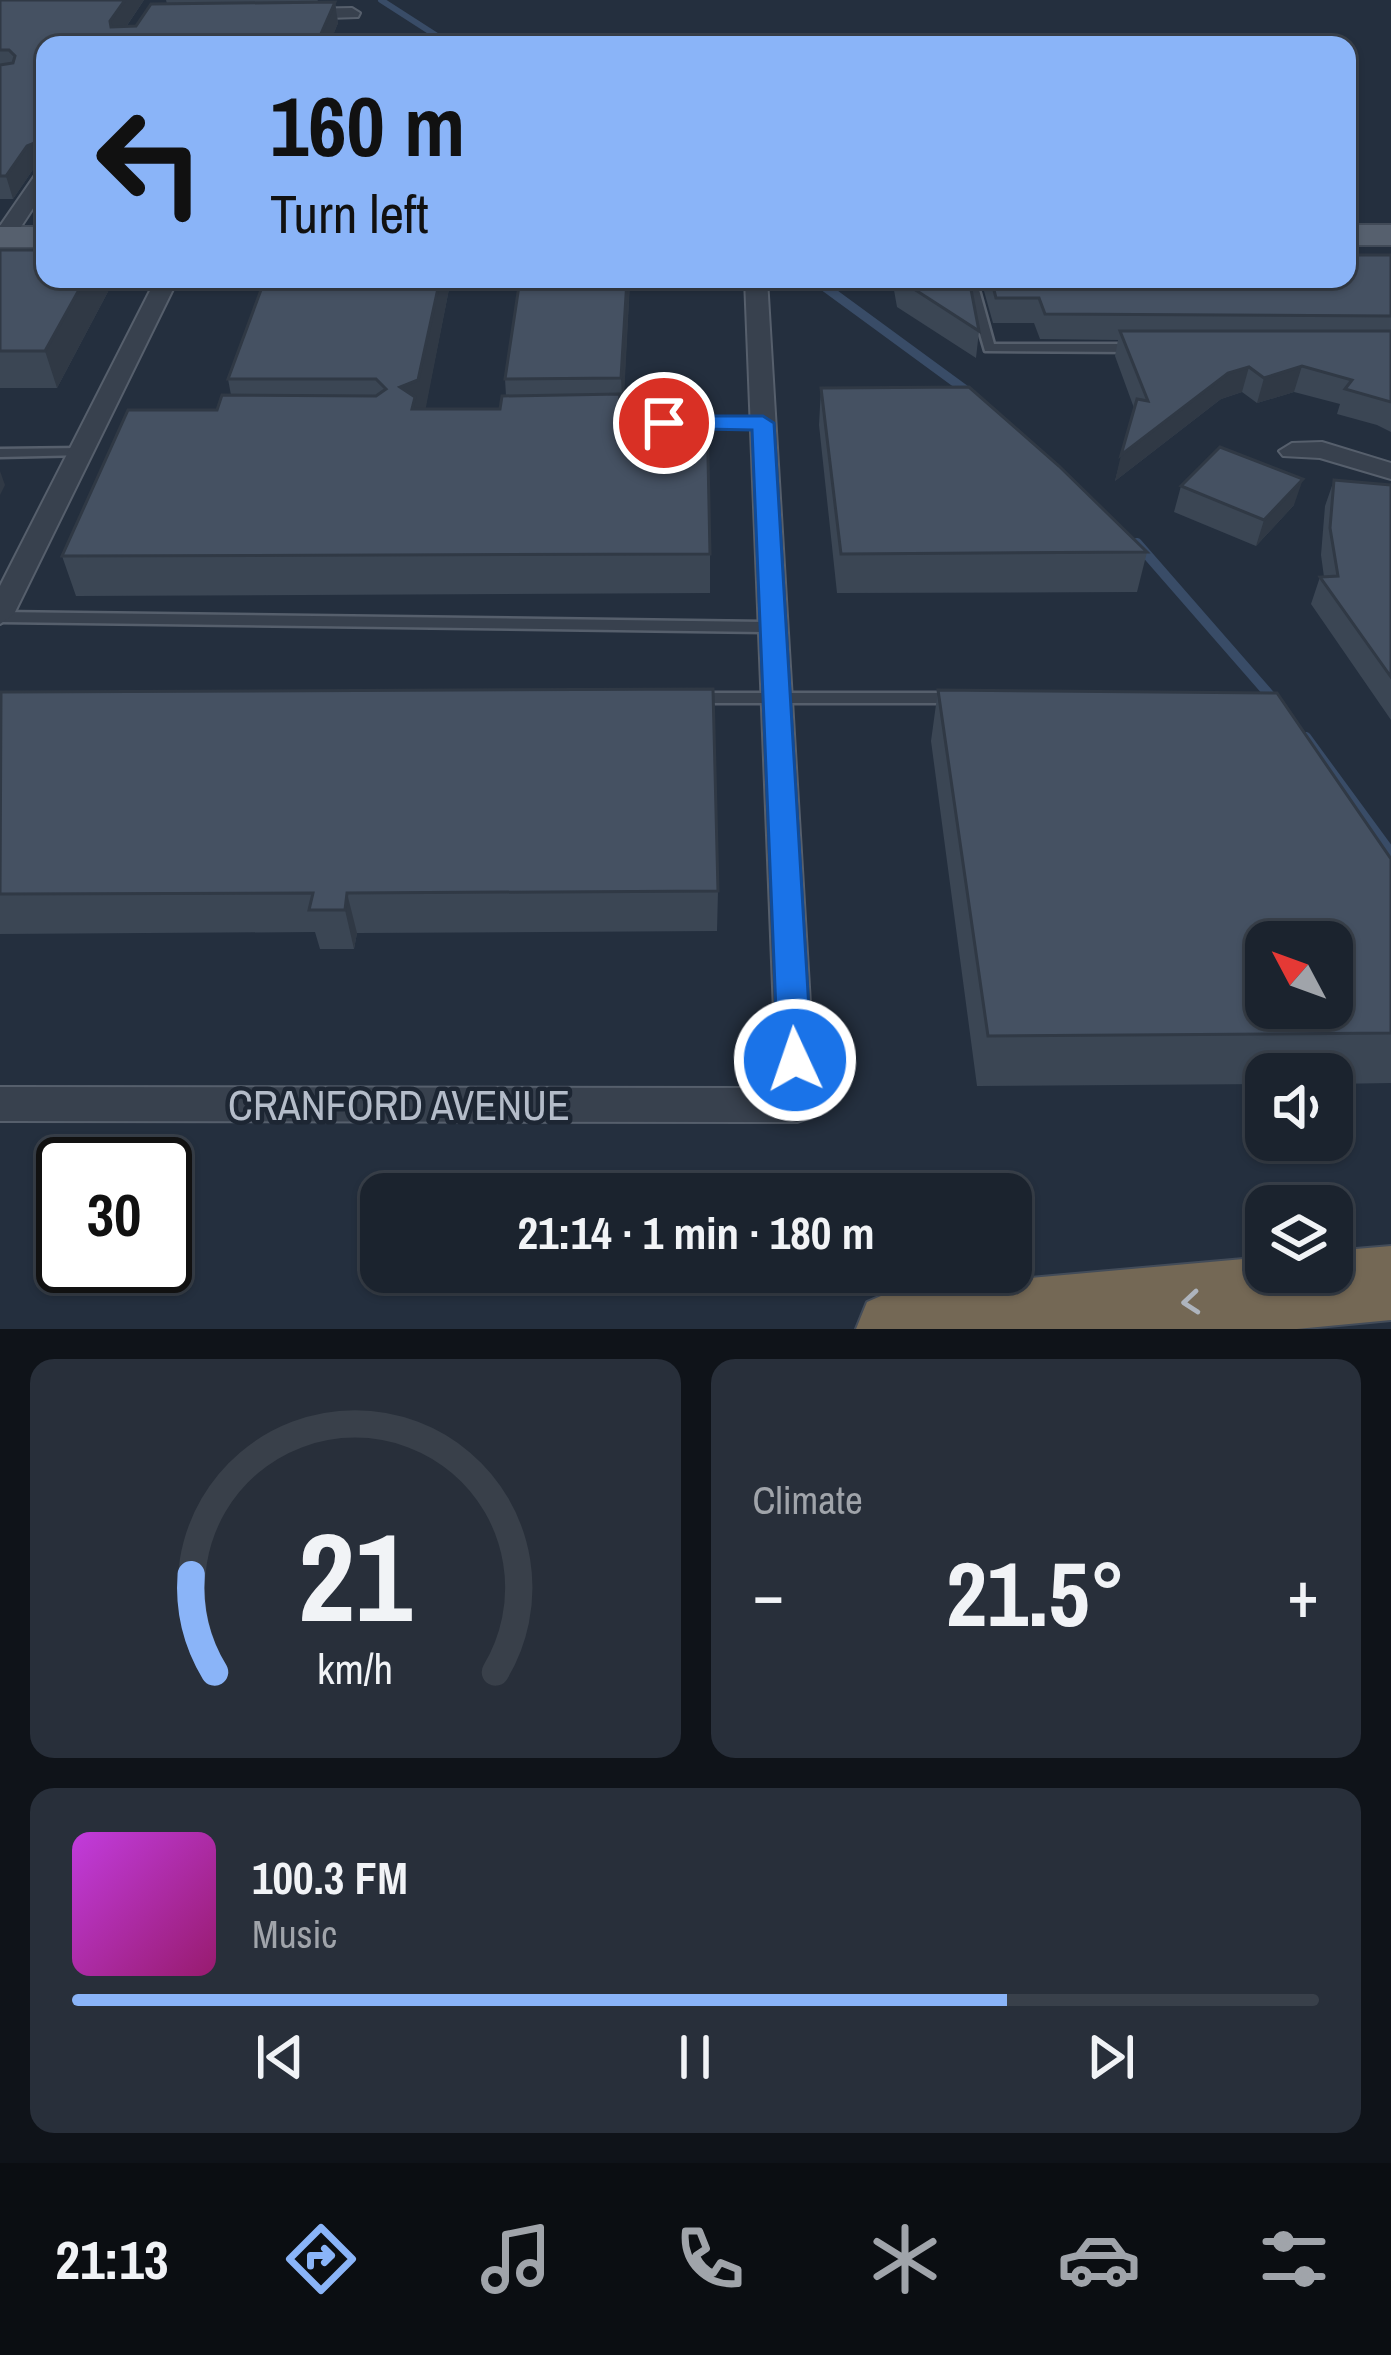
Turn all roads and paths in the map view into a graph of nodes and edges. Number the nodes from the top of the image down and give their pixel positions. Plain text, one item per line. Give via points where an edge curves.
1 (352, 13) dead end
2 (284, 14) edge
3 (36, 189) edge
4 (1356, 235) edge
5 (1391, 235) edge
6 (2, 237) edge
7 (36, 237) edge
8 (163, 288) edge
9 (756, 288) edge
10 (972, 288) edge
11 (1154, 348) edge
12 (661, 423) edge
13 (763, 423) junction
14 (1292, 451) dead end
15 (81, 452) junction
16 (0, 453) edge
17 (1391, 471) edge
18 (0, 615) edge
19 (773, 627) junction
20 (682, 698) edge
21 (777, 698) junction
22 (983, 698) edge
23 (0, 1104) edge
24 (1391, 1283) edge
25 (895, 1329) edge

1 - 2 street
3 - 6 street
4 - 5 main road
6 - 7 main road
8 - 15 street via 102,425
9 - 13 street
10 - 11 lane via 988,348
12 - 13 lane
13 - 19 street
14 - 17 street via 1322,450
15 - 16 lane
15 - 18 street
18 - 19 lane
19 - 21 street
20 - 21 lane
21 - 22 lane
21 - 23 street, CRANFORD AVENUE via 797,1105
24 -> 25 highway

